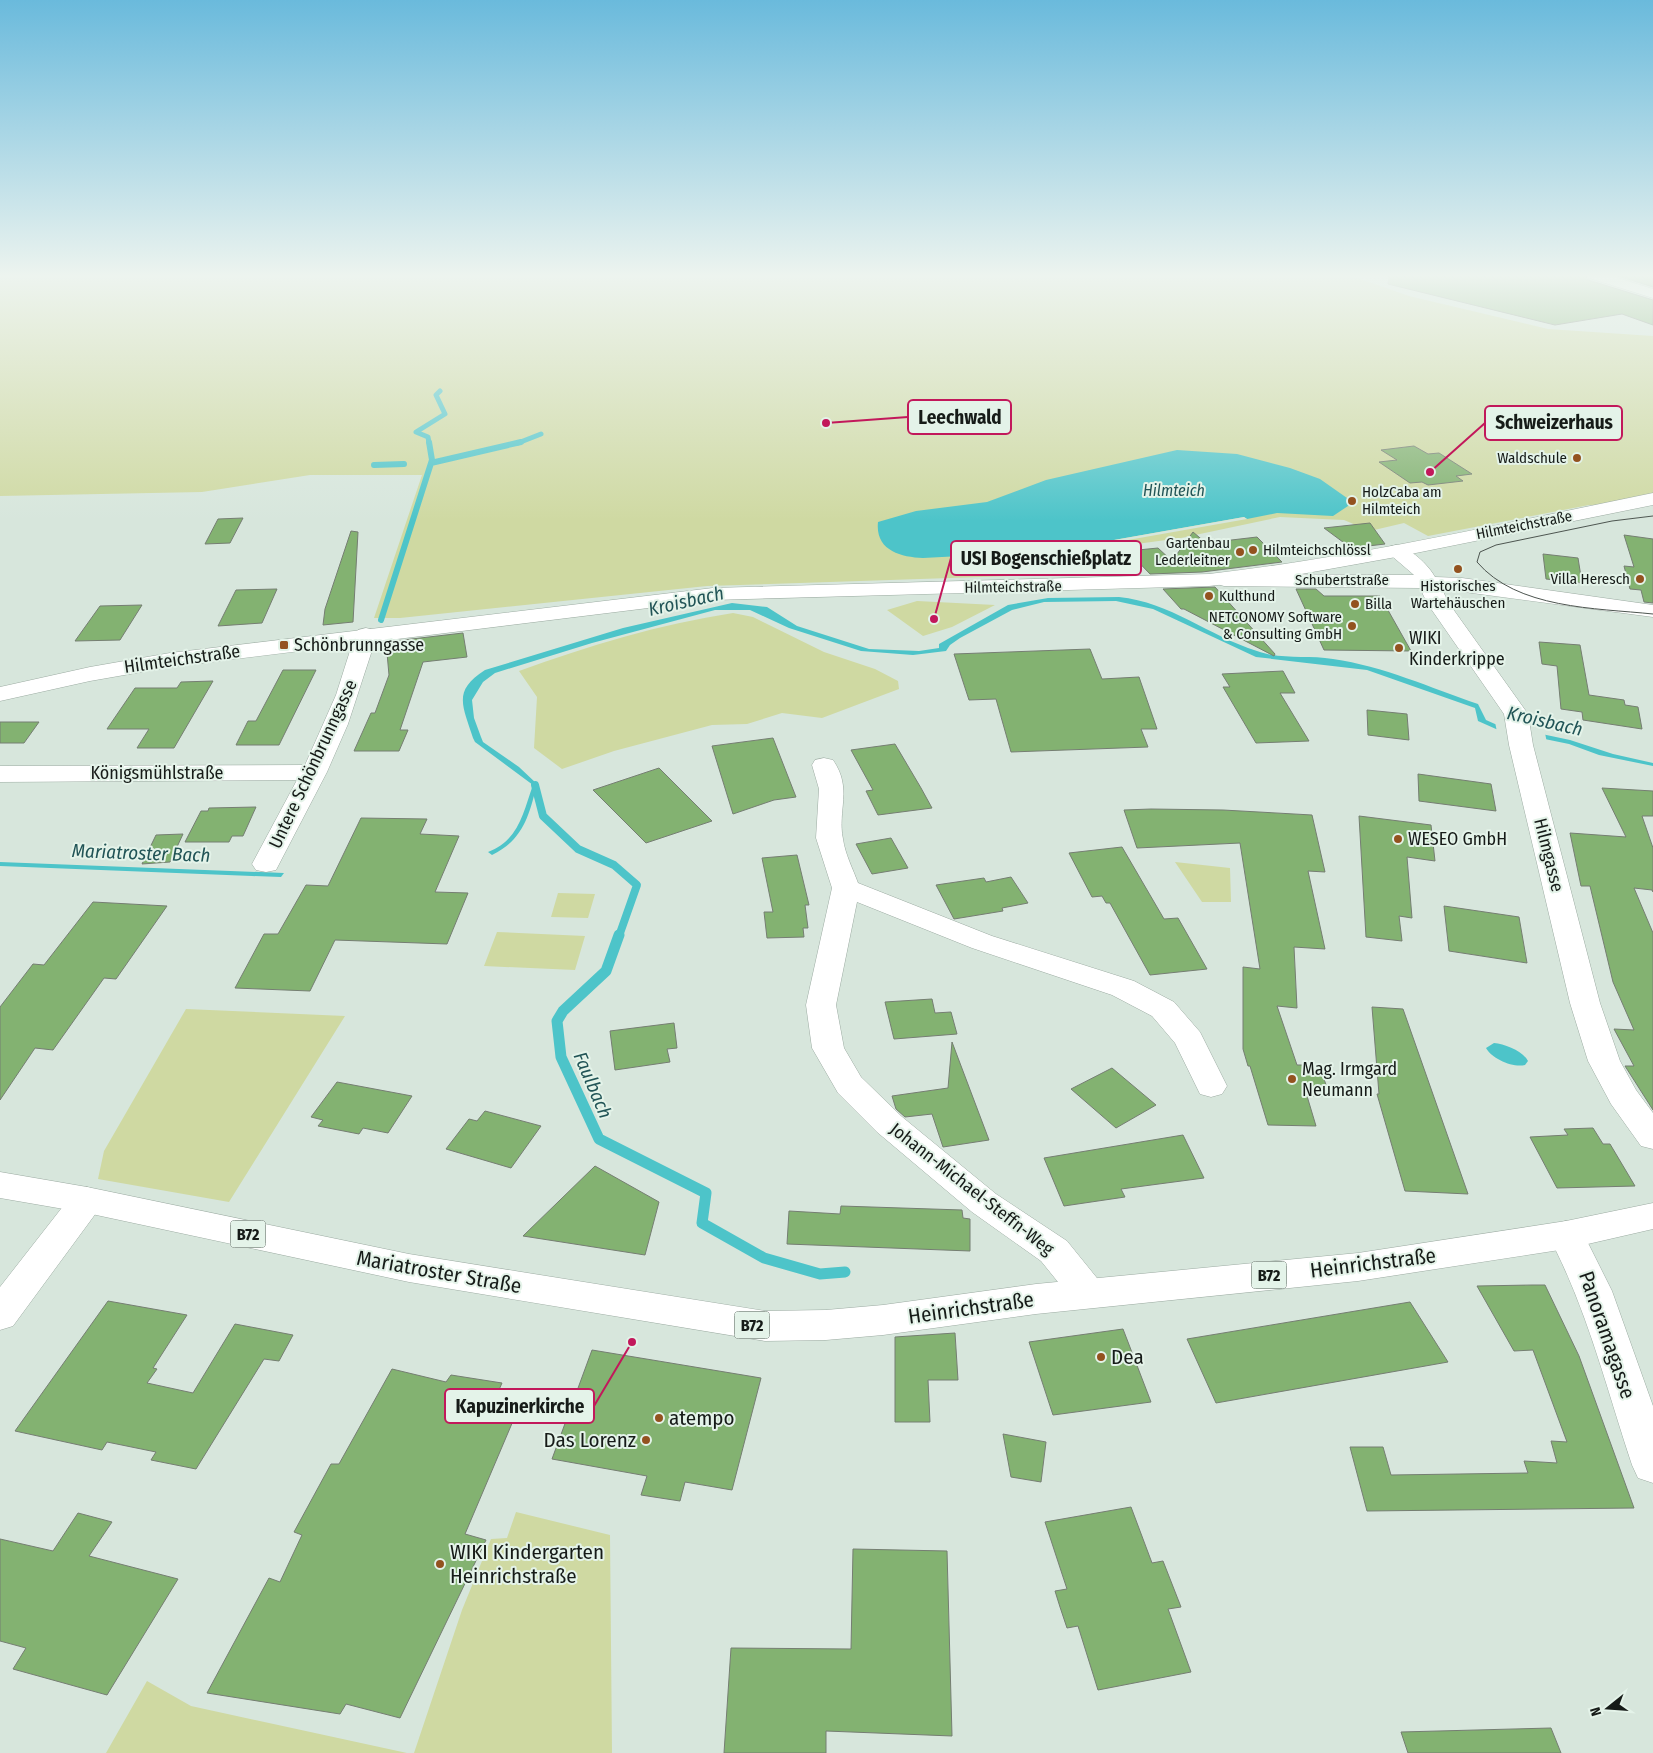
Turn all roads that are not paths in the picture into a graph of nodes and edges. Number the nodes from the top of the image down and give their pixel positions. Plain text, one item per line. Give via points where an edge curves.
1 (1649, 502) edge
2 (1396, 551) junction
3 (1373, 556) junction
4 (1209, 580) junction
5 (1400, 581) junction
6 (1427, 582) junction
7 (1653, 611) edge
8 (366, 635) junction
9 (0, 694) edge
10 (824, 765) dead end
11 (314, 772) junction
12 (0, 774) edge
13 (266, 864) dead end
14 (846, 888) junction
15 (1211, 1086) dead end
16 (1653, 1137) edge
17 (0, 1185) edge
18 (87, 1200) junction
19 (1653, 1216) edge
20 (1566, 1236) junction
21 (1088, 1293) junction
22 (0, 1315) edge
23 (883, 1320) joint
24 (1653, 1465) edge

1 - 2 street, Hilmteichstraße
2 - 3 street, Hilmteichstraße
2 - 6 street via 1424,573
3 - 4 street, Hilmteichstraße
3 - 5 street via 1381,570
4 - 5 street, Schubertstraße
4 - 8 street, Hilmteichstraße via 738,592
5 - 6 street, Schubertstraße
6 - 7 street, Schubertstraße
6 - 16 street, Hilmgasse via 1438,603 1516,714 1584,1003 1604,1061 1623,1096
8 - 9 street, Hilmteichstraße via 170,660
8 - 11 street, Untere Schönbrunngasse via 358,667
10 - 14 street via 832,789 828,838
11 - 12 street, Königsmühlstraße
11 - 13 street, Untere Schönbrunngasse
14 - 15 street via 982,942 1123,988 1163,1009 1189,1039
14 - 21 street, Johann-Michael-Steffn-Weg via 821,1005 828,1048 849,1085 889,1124 984,1203 1054,1251
17 - 18 street, Mariatroster Straße / B72
18 - 22 street
18 - 23 street, Mariatroster Straße / B72 via 409,1268 734,1322 788,1326
19 - 20 street, Heinrichstraße / B72
20 - 21 street, Heinrichstraße / B72 via 1358,1267
20 - 24 street, Panoramagasse via 1585,1267 1606,1316
21 - 23 street, Heinrichstraße / B72

